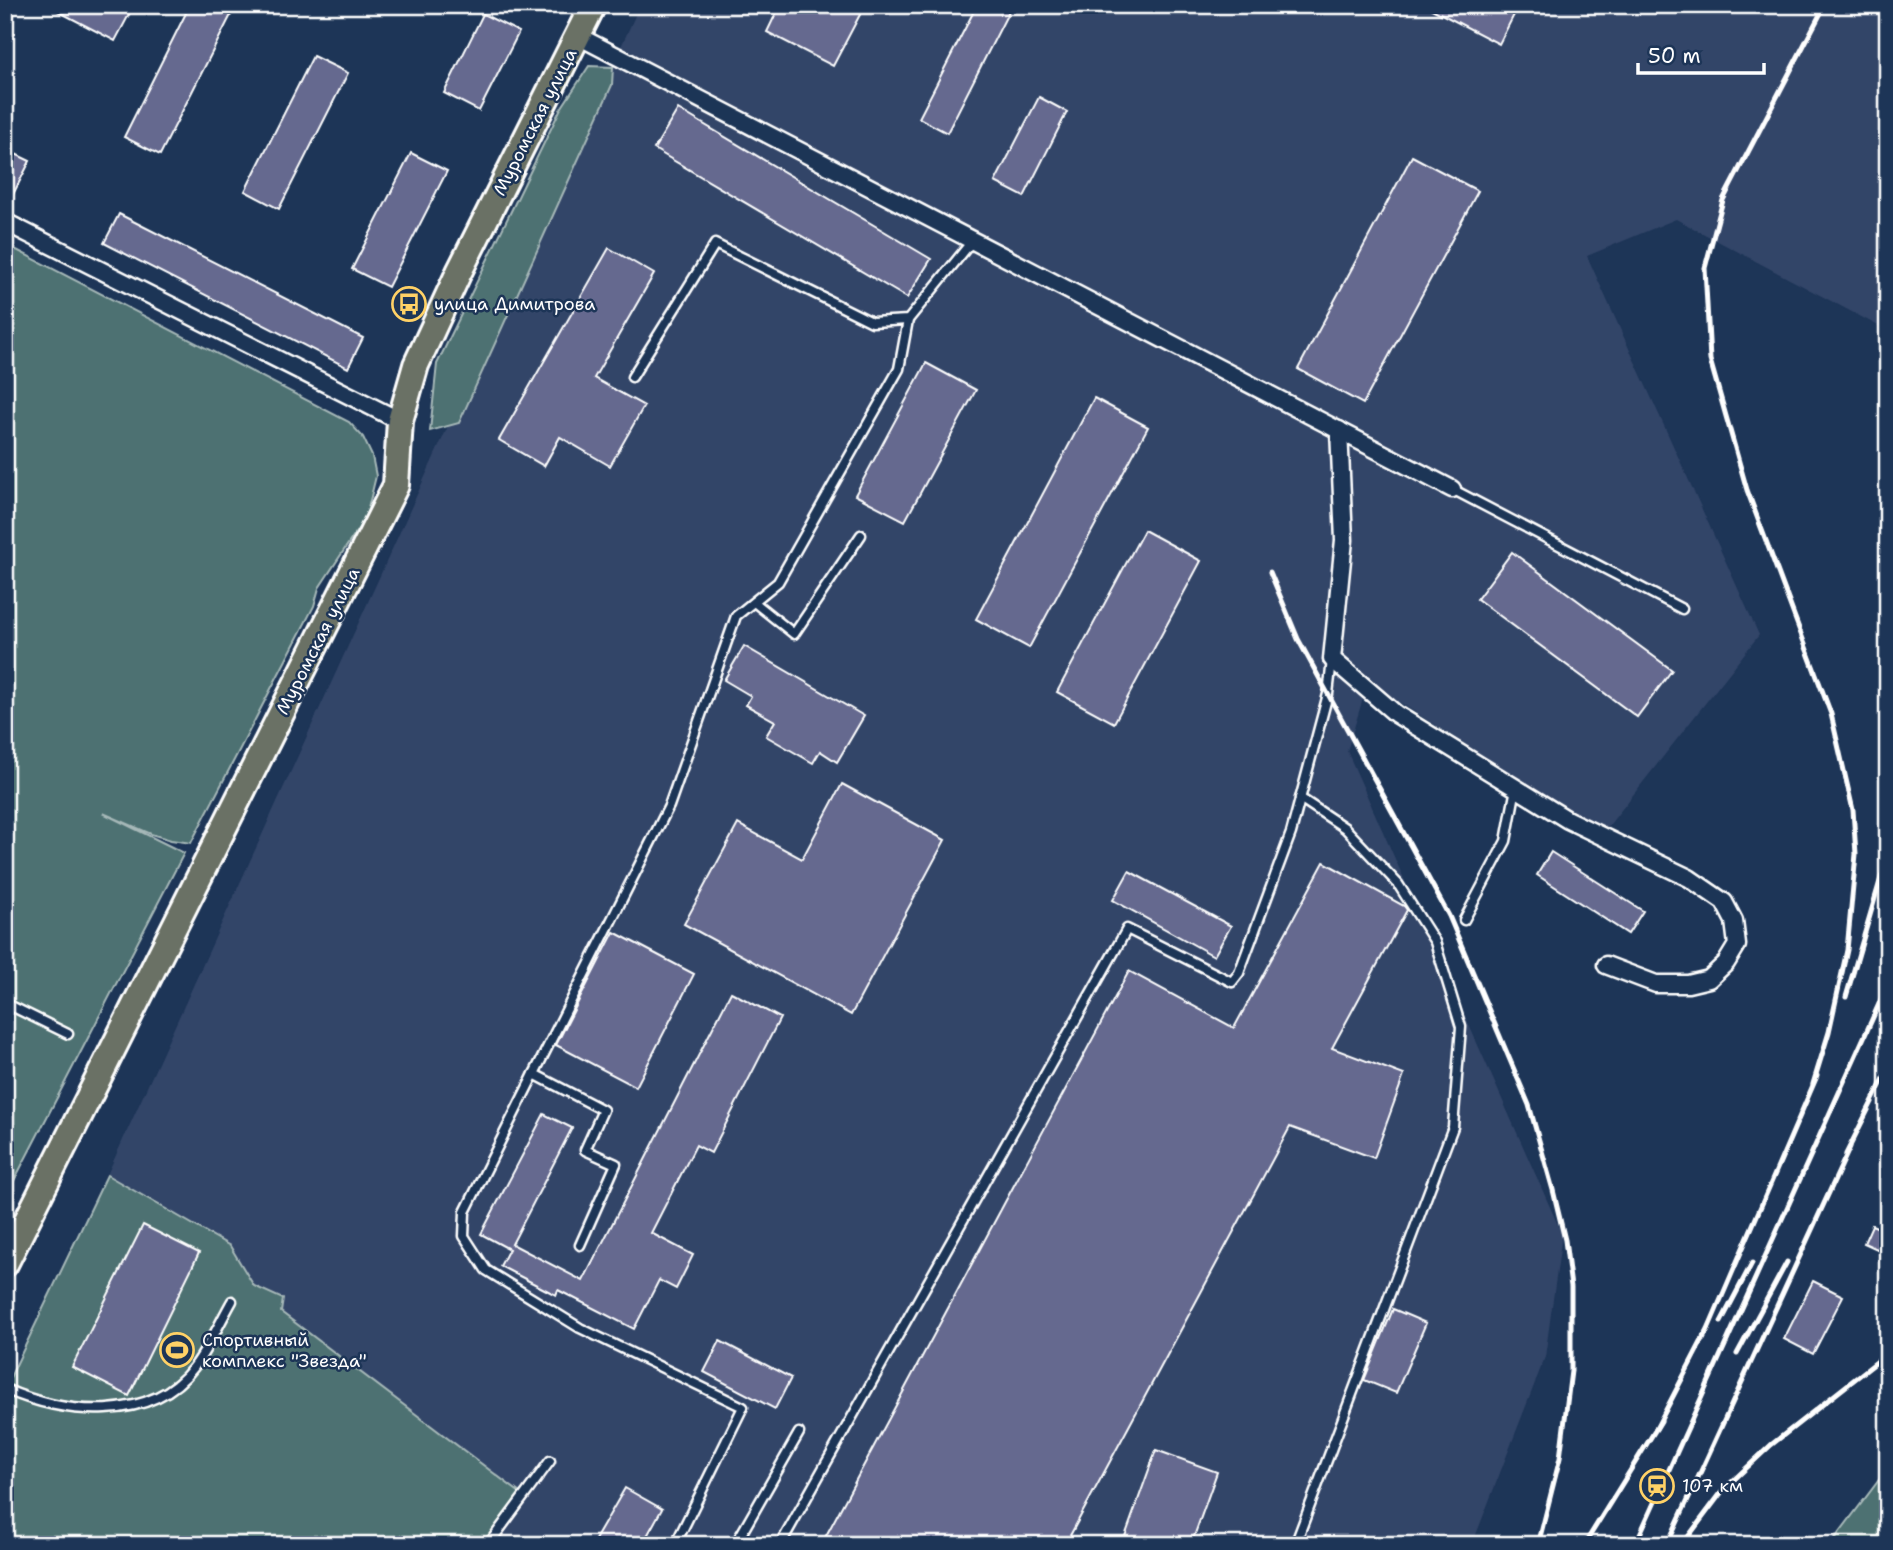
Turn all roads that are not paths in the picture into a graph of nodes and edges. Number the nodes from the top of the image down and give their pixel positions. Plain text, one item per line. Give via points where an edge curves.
1 (593, 5) edge
2 (578, 36) junction
3 (5, 222) edge
4 (973, 240) junction
5 (908, 320) junction
6 (632, 377) dead end
7 (400, 421) junction
8 (1339, 430) junction
9 (1452, 489) joint
10 (861, 535) dead end
11 (754, 602) junction
12 (1682, 609) dead end
13 (1332, 659) junction
14 (1516, 788) junction
15 (1300, 798) junction
16 (1464, 920) dead end
17 (1606, 965) dead end
18 (5, 1003) edge
19 (68, 1034) dead end
20 (534, 1074) junction
21 (580, 1245) dead end
22 (5, 1264) edge
23 (232, 1301) dead end
24 (5, 1388) edge
25 (799, 1433) dead end
26 (550, 1461) dead end
27 (488, 1545) edge
28 (675, 1545) edge
29 (735, 1545) edge
30 (780, 1545) edge
31 (1295, 1545) edge

1 - 2 main road, Муромская улица
2 - 4 street
2 - 7 main road, Муромская улица via 459,271 416,365
3 - 7 street
4 - 5 lane
4 - 8 street
5 - 6 lane via 872,322 715,244
5 - 11 lane via 899,369 778,582
7 - 22 main road, Муромская улица via 396,485
8 - 9 street
8 - 13 street via 1344,540
9 - 12 lane
10 - 11 lane via 794,634
11 - 20 lane via 736,616 669,806
13 - 14 street via 1396,714
13 - 15 lane via 1328,694
14 - 16 lane via 1506,841
14 - 17 street via 1568,820 1689,878 1724,902 1734,921 1737,945 1709,979 1656,984
15 - 30 lane via 1291,833 1232,982 1127,929
15 - 31 lane via 1345,828 1398,884 1435,942 1461,1027 1453,1126
18 - 19 lane
20 - 21 lane via 603,1110 585,1150 616,1164
20 - 28 lane via 465,1212 464,1236 486,1270 580,1328 743,1407
23 - 24 lane via 194,1367 167,1392 124,1408 69,1407 28,1399
25 - 29 lane
26 - 27 lane

